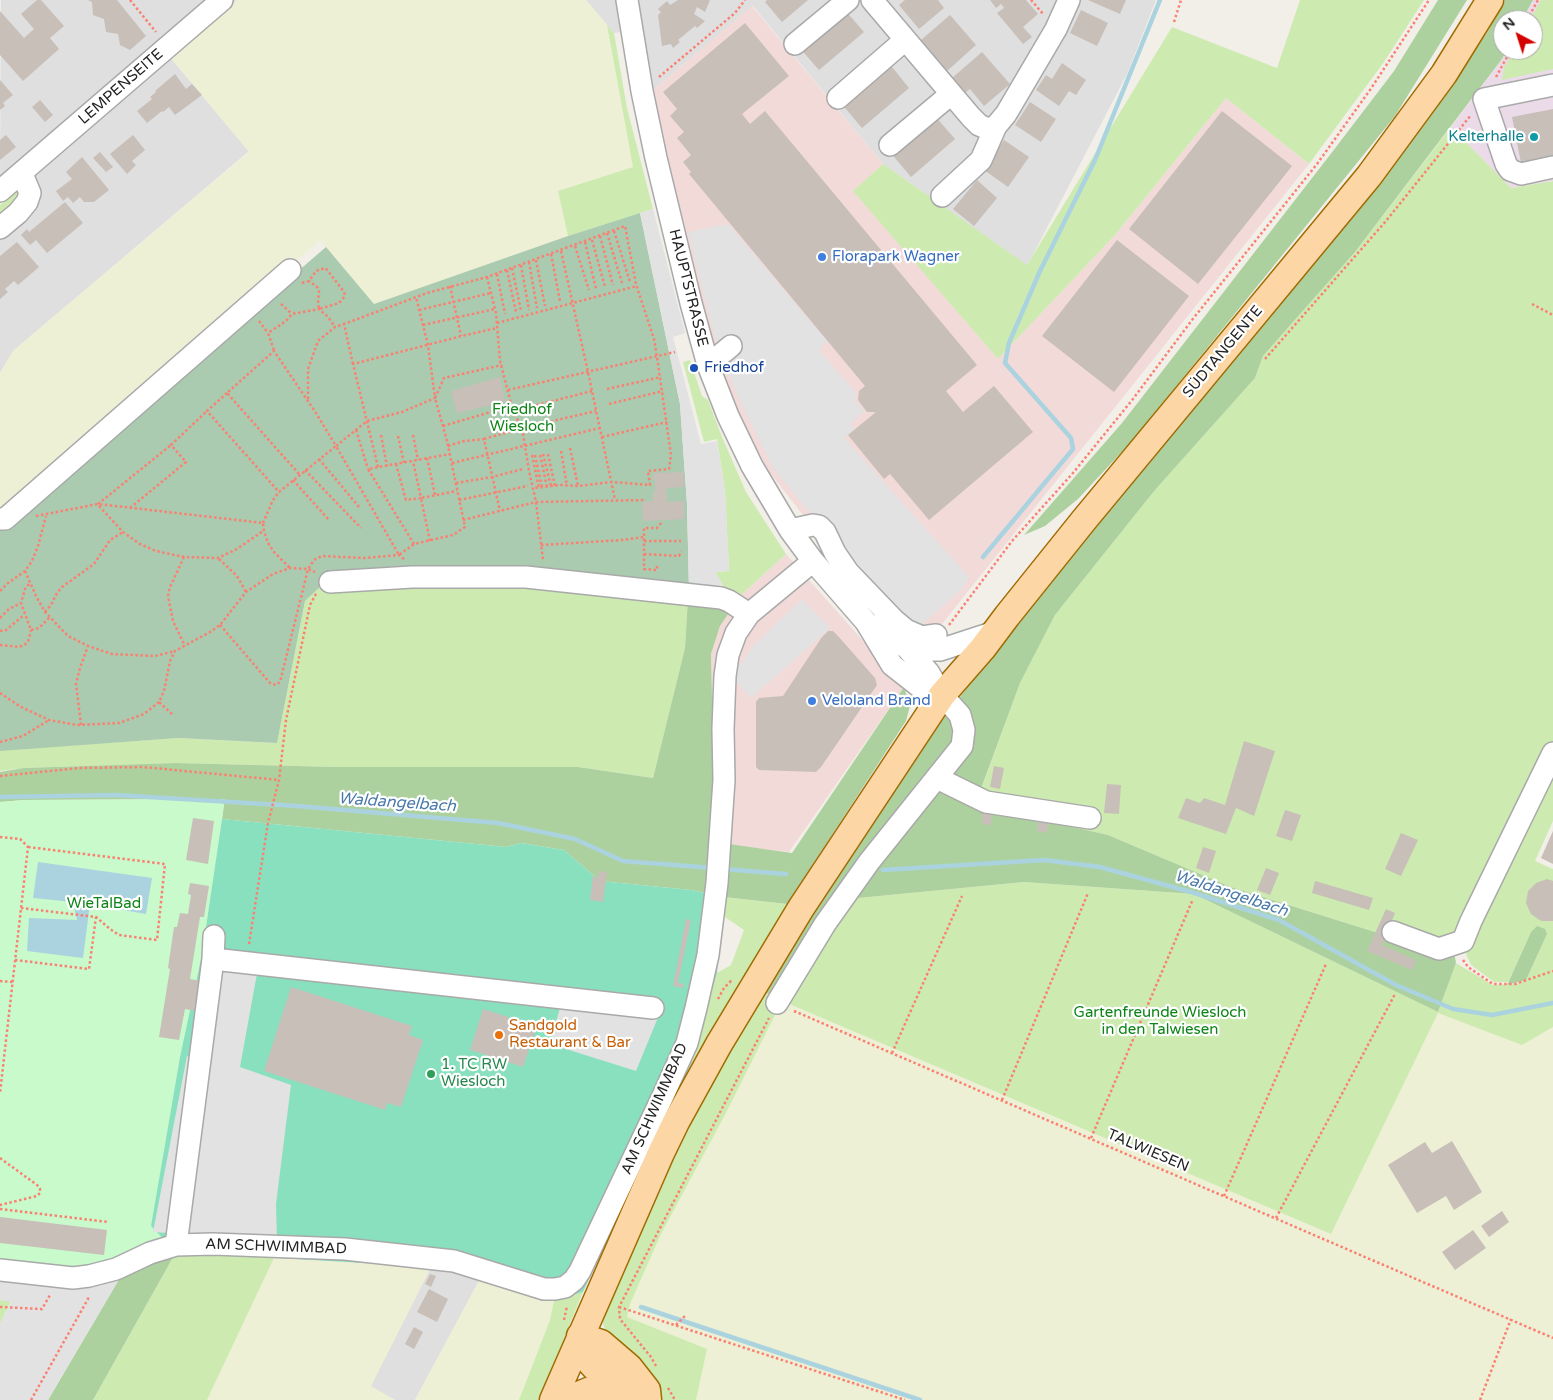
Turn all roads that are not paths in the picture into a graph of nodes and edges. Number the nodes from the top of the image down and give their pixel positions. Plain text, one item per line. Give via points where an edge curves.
1 (222, 0) edge
2 (627, 0) edge
3 (848, 0) edge
4 (872, 0) edge
5 (1069, 0) edge
6 (1490, 0) edge
7 (905, 40) junction
8 (795, 44) dead end
9 (1553, 85) edge
10 (950, 94) junction
11 (838, 98) dead end
12 (996, 126) junction
13 (890, 145) dead end
14 (1553, 167) edge
15 (21, 174) junction
16 (0, 191) edge
17 (942, 196) dead end
18 (0, 228) edge
19 (294, 278) road end
20 (731, 346) dead end
21 (708, 365) junction
22 (0, 519) edge
23 (790, 530) junction
24 (813, 561) junction
25 (330, 582) road end
26 (749, 614) junction
27 (866, 622) junction
28 (995, 632) junction
29 (936, 635) road end
30 (907, 648) junction
31 (942, 695) junction
32 (1553, 753) edge
33 (937, 778) junction
34 (1090, 818) dead end
35 (1394, 932) dead end
36 (214, 936) dead end
37 (213, 958) junction
38 (777, 1003) road end
39 (653, 1008) dead end
40 (176, 1245) junction
41 (0, 1270) edge
42 (580, 1336) junction
43 (656, 1391) edge
44 (626, 1393) edge
45 (553, 1400) edge
46 (567, 1400) edge

1 - 15 street, LEMPENSEITE
2 - 21 street, HAUPTSTRASSE via 656,158
3 - 8 street
4 - 7 street
5 - 12 street via 1056,29
6 - 28 main road, SÜDTANGENTE via 1444,74 1369,176
7 - 10 street
7 - 11 street
9 - 14 street via 1484,100 1510,170 1521,174
10 - 12 street via 978,125 988,129
10 - 13 street
12 - 17 street via 981,160
15 - 16 street, LEMPENSEITE
15 - 18 street via 30,193 27,202
19 - 22 street via 5,519
20 - 21 street
21 - 23 street, HAUPTSTRASSE via 752,466
23 - 24 street, HAUPTSTRASSE
23 - 29 street via 819,526 848,572 894,620 922,637
24 - 26 street, AM SCHWIMMBAD
24 - 27 street, HAUPTSTRASSE
25 - 26 street via 412,577 526,577 721,598
26 - 40 street, AM SCHWIMMBAD via 728,655 717,883 708,955 686,1043 574,1280 564,1287 544,1289 454,1261 345,1249
27 - 30 street, HAUPTSTRASSE
27 - 31 street, HAUPTSTRASSE via 892,665 920,687
28 - 30 street via 940,650
28 - 31 main road, SÜDTANGENTE
30 - 31 street, HAUPTSTRASSE via 929,673
31 - 33 street via 960,715 964,730 962,746
31 - 42 main road, SÜDTANGENTE via 801,908 720,1044 661,1153
32 - 35 street via 1463,941 1439,949
33 - 34 street via 986,802
33 - 38 street via 869,862 825,924
36 - 37 street
37 - 39 street
37 - 40 street
40 - 41 street, AM SCHWIMMBAD via 116,1269 88,1276 73,1278
42 - 43 main road via 600,1343 629,1368 647,1390
42 - 44 main road via 589,1361
42 - 45 main road, SÜDTANGENTE
44 - 46 main road via 588,1391

